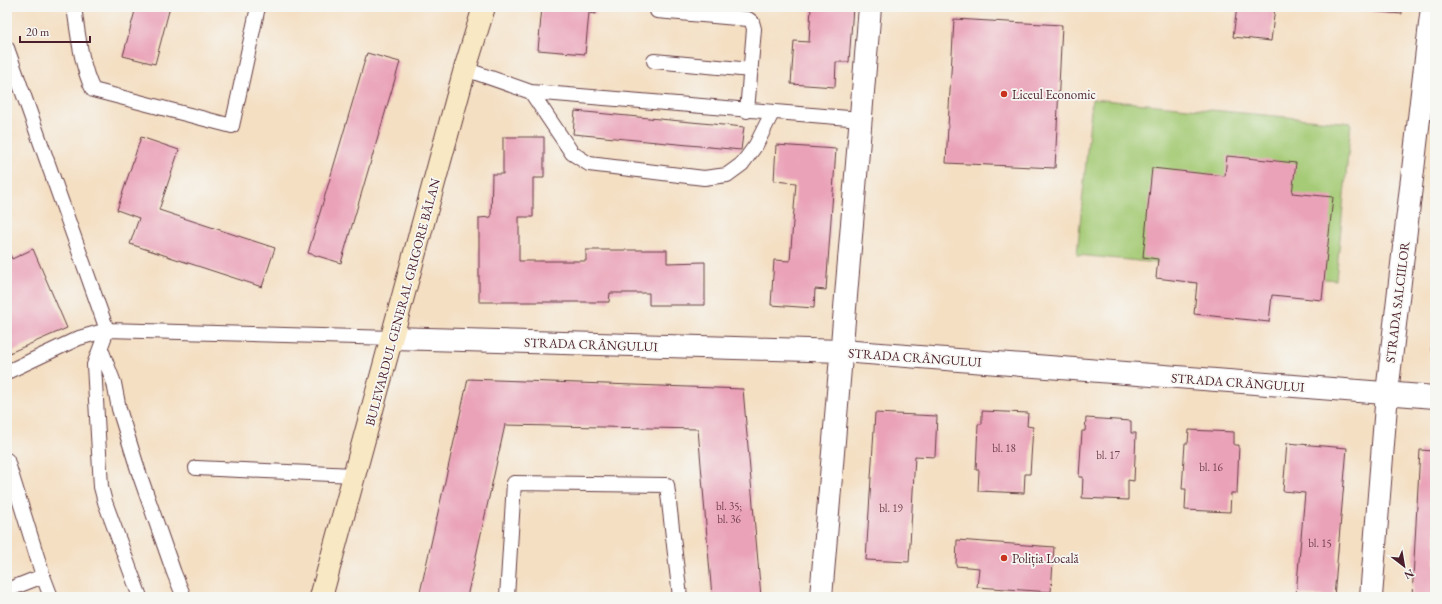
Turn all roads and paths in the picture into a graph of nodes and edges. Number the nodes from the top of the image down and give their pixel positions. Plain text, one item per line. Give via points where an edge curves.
1 (74, 7) edge
2 (258, 7) edge
3 (484, 7) edge
4 (870, 7) edge
5 (1432, 7) edge
6 (657, 11) dead end
7 (7, 48) edge
8 (654, 61) dead end
9 (465, 69) junction
10 (751, 70) junction
11 (531, 92) junction
12 (747, 111) junction
13 (772, 113) junction
14 (861, 119) junction
15 (107, 330) junction
16 (393, 338) junction
17 (101, 349) junction
18 (842, 351) junction
19 (7, 372) edge
20 (1387, 393) junction
21 (1435, 397) edge
22 (7, 460) edge
23 (196, 468) dead end
24 (354, 475) junction
25 (43, 576) junction
26 (7, 590) edge
27 (51, 597) edge
28 (140, 597) edge
29 (184, 597) edge
30 (322, 597) edge
31 (507, 597) edge
32 (680, 597) edge
33 (821, 597) edge
34 (1371, 597) edge

1 - 2 lane via 88,80 93,90 232,126
3 - 9 main road, BULEVARDUL GENERAL GRIGORE BĂLAN
4 - 14 street
5 - 20 street, STRADA SALCIILOR
6 - 10 lane via 748,19 754,29
7 - 15 lane
8 - 10 lane
9 - 11 lane
9 - 16 main road, BULEVARDUL GENERAL GRIGORE BĂLAN
10 - 12 lane
11 - 12 lane
11 - 13 lane via 572,153 589,164 704,178 727,175 742,164 756,145
12 - 13 lane
13 - 14 lane
14 - 18 street
15 - 16 lane
15 - 17 lane
15 - 19 lane via 79,338
16 - 18 street, STRADA CRÂNGULUI
16 - 24 main road, BULEVARDUL GENERAL GRIGORE BĂLAN
17 - 28 lane via 94,365 101,487
17 - 29 lane via 114,383 119,409 139,473
18 - 20 street, STRADA CRÂNGULUI
18 - 33 street
20 - 21 street, STRADA CRÂNGULUI
20 - 34 street, STRADA SALCIILOR
22 - 25 lane
23 - 24 lane
24 - 30 main road, BULEVARDUL GENERAL GRIGORE BĂLAN
25 - 26 lane
25 - 27 lane
31 - 32 lane via 514,483 667,485

